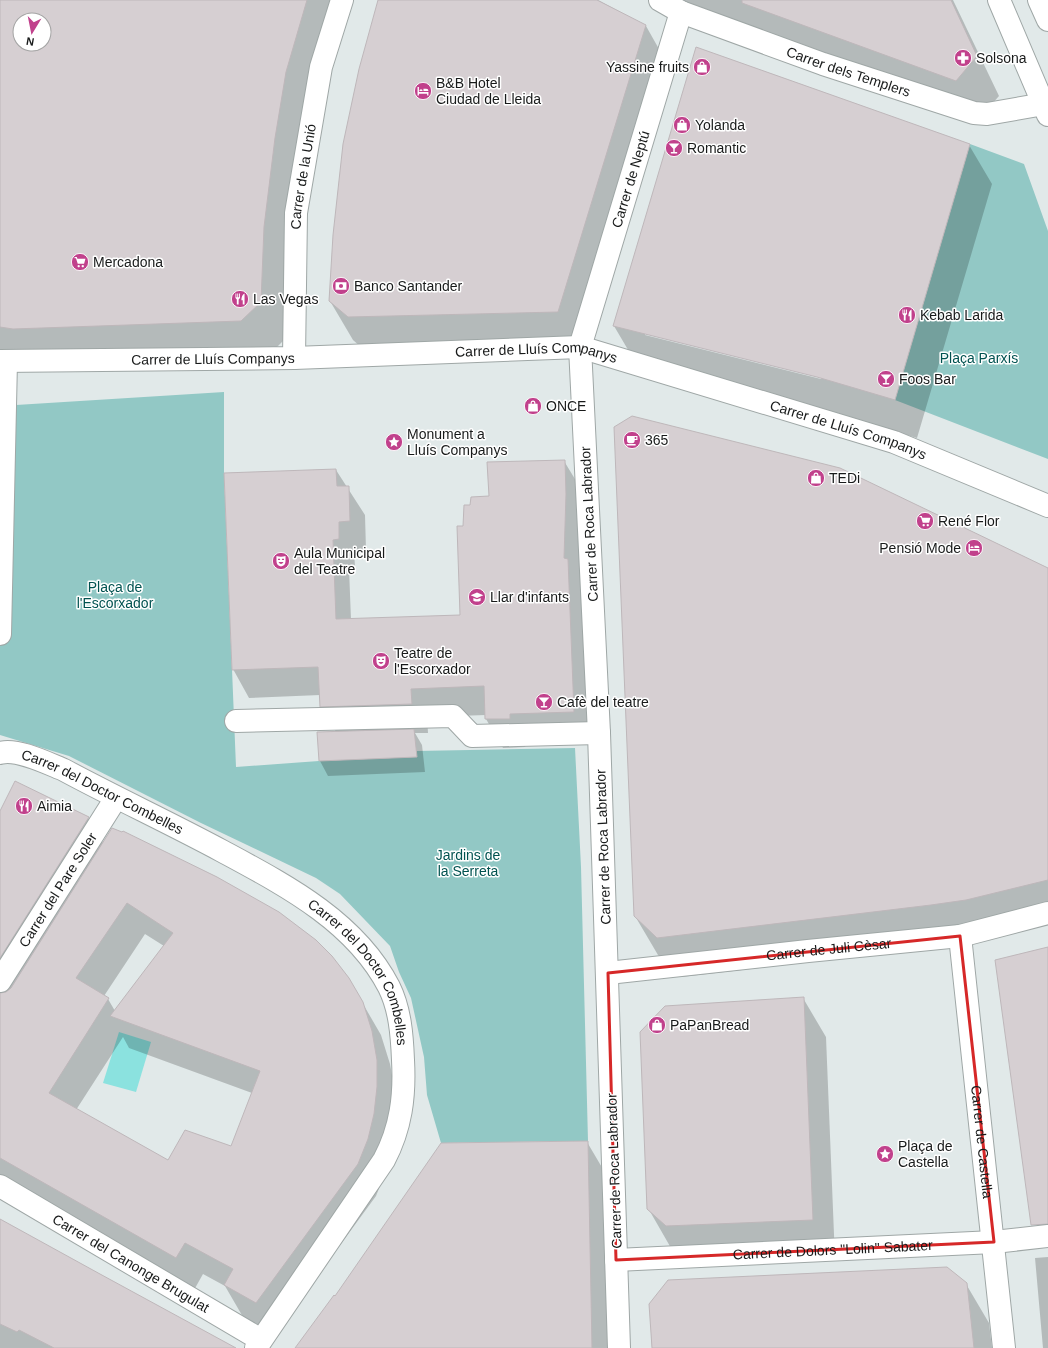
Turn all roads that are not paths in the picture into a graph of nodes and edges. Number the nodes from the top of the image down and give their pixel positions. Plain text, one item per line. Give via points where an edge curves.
1 (342, 0) edge
2 (660, 0) edge
3 (999, 0) edge
4 (1039, 0) edge
5 (681, 12) junction
6 (1048, 20) edge
7 (1046, 110) edge
8 (580, 347) junction
9 (294, 358) junction
10 (3, 361) edge
11 (1048, 506) edge
12 (0, 634) edge
13 (236, 721) dead end
14 (599, 733) junction
15 (0, 753) edge
16 (116, 798) junction
17 (1048, 913) edge
18 (960, 936) junction
19 (608, 973) junction
20 (0, 981) edge
21 (0, 1186) edge
22 (1048, 1236) edge
23 (994, 1242) junction
24 (616, 1260) junction
25 (259, 1344) edge
26 (619, 1348) edge
27 (1004, 1348) edge

1 - 9 street, Carrer de la Unió via 321,67 296,213
2 - 5 street, Carrer dels Templers
3 - 7 street
4 - 6 street
5 - 7 street, Carrer dels Templers via 822,64 974,113
5 - 8 street, Carrer de Neptú
8 - 9 street, Carrer de Lluís Companys
8 - 11 street, Carrer de Lluís Companys via 894,442
8 - 14 street, Carrer de Roca Labrador
9 - 10 street, Carrer de Lluís Companys
10 - 12 street
13 - 14 street via 453,716 472,736
14 - 19 street, Carrer de Roca Labrador
15 - 16 street, Carrer del Doctor Combelles via 35,758 64,770
16 - 20 street, Carrer del Pare Soler
16 - 25 street, Carrer del Doctor Combelles via 199,839 300,894 349,934 382,975 396,1004 402,1035 404,1072 403,1099 397,1134 384,1160
17 - 18 street, Carrer de Juli Cèsar
18 - 19 street, Carrer de Juli Cèsar
18 - 23 street, Carrer de Castella
19 - 24 street, Carrer de Roca Labrador
21 - 25 street, Carrer del Canonge Brugulat
22 - 23 street, Carrer de Dolors "Lolin" Sabater
23 - 24 street, Carrer de Dolors "Lolin" Sabater
23 - 27 street, Carrer de Castella
24 - 26 street, Carrer de Roca Labrador

